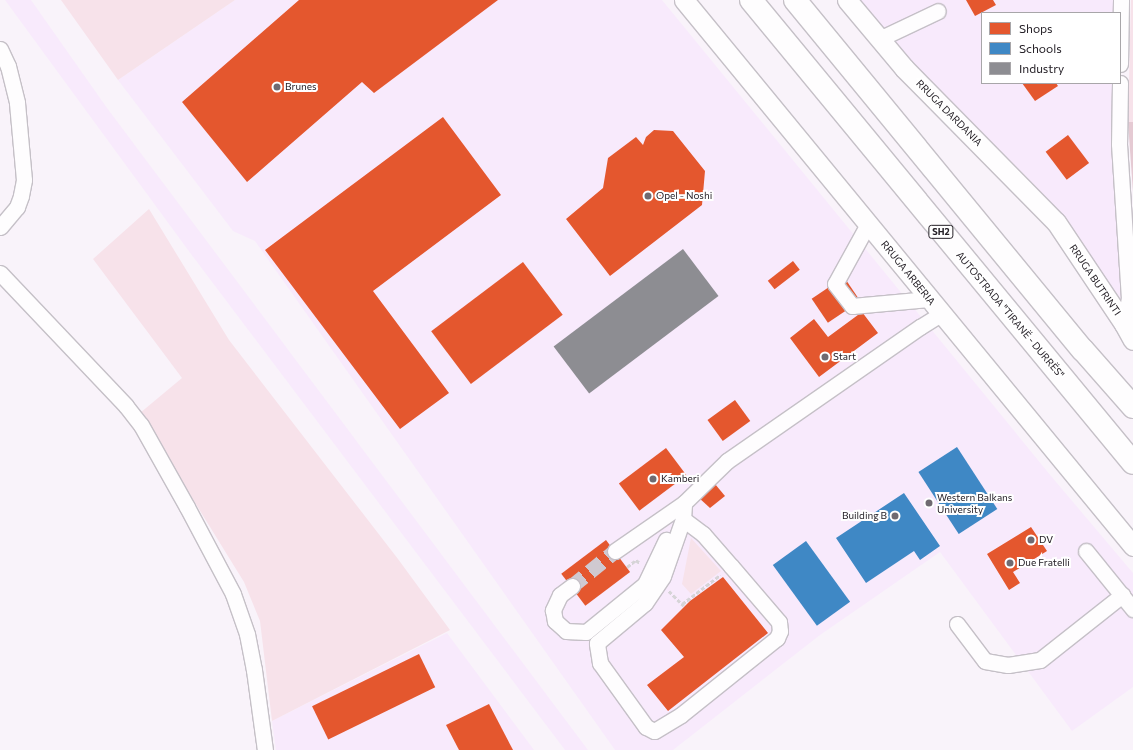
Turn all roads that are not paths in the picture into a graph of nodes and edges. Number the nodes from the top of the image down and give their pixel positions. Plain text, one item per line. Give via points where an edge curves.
1 (684, 0) edge
2 (750, 0) edge
3 (795, 0) edge
4 (847, 0) edge
5 (1121, 0) edge
6 (938, 10) dead end
7 (1121, 12) edge
8 (879, 39) junction
9 (0, 49) edge
10 (1120, 84) edge
11 (1056, 222) joint
12 (868, 224) junction
13 (0, 228) edge
14 (0, 273) edge
15 (929, 299) junction
16 (941, 314) junction
17 (1124, 324) junction
18 (1133, 340) edge
19 (1133, 407) edge
20 (1133, 463) edge
21 (684, 503) junction
22 (683, 519) junction
23 (1133, 546) edge
24 (615, 551) tunnel mouth
25 (1086, 551) dead end
26 (572, 586) tunnel mouth
27 (1122, 595) junction
28 (1132, 617) edge
29 (957, 624) dead end
30 (266, 750) edge

1 - 12 main road, RRUGA ARBERIA
2 - 20 highway, AUTOSTRADA "TIRANË - DURRËS" / SH2
3 - 19 highway
4 - 8 main road, RRUGA DARDANIA
5 - 7 street
6 - 8 street
8 - 11 main road, RRUGA DARDANIA via 904,68
9 - 13 street via 8,66 17,103 24,180 17,207
10 - 17 street via 1118,144 1129,298
11 - 17 main road, RRUGA BUTRINTI
12 - 15 main road, RRUGA ARBERIA
12 - 15 street via 835,284 852,306
14 - 30 street via 126,406 141,426 187,506 233,594 247,634
15 - 16 main road, RRUGA ARBERIA
16 - 21 street via 727,462
16 - 23 main road, RRUGA ARBERIA
17 - 18 main road, RRUGA BUTRINTI
21 - 22 street
21 - 24 street
21 - 26 street via 645,584 586,632 566,631 555,621 553,610 560,595
22 - 22 street via 703,534 780,622 780,631 777,638 680,715 654,731 646,727 600,663 597,643 645,603 663,576
25 - 27 street
27 - 28 street
27 - 29 street via 1040,660 1008,665 986,661

